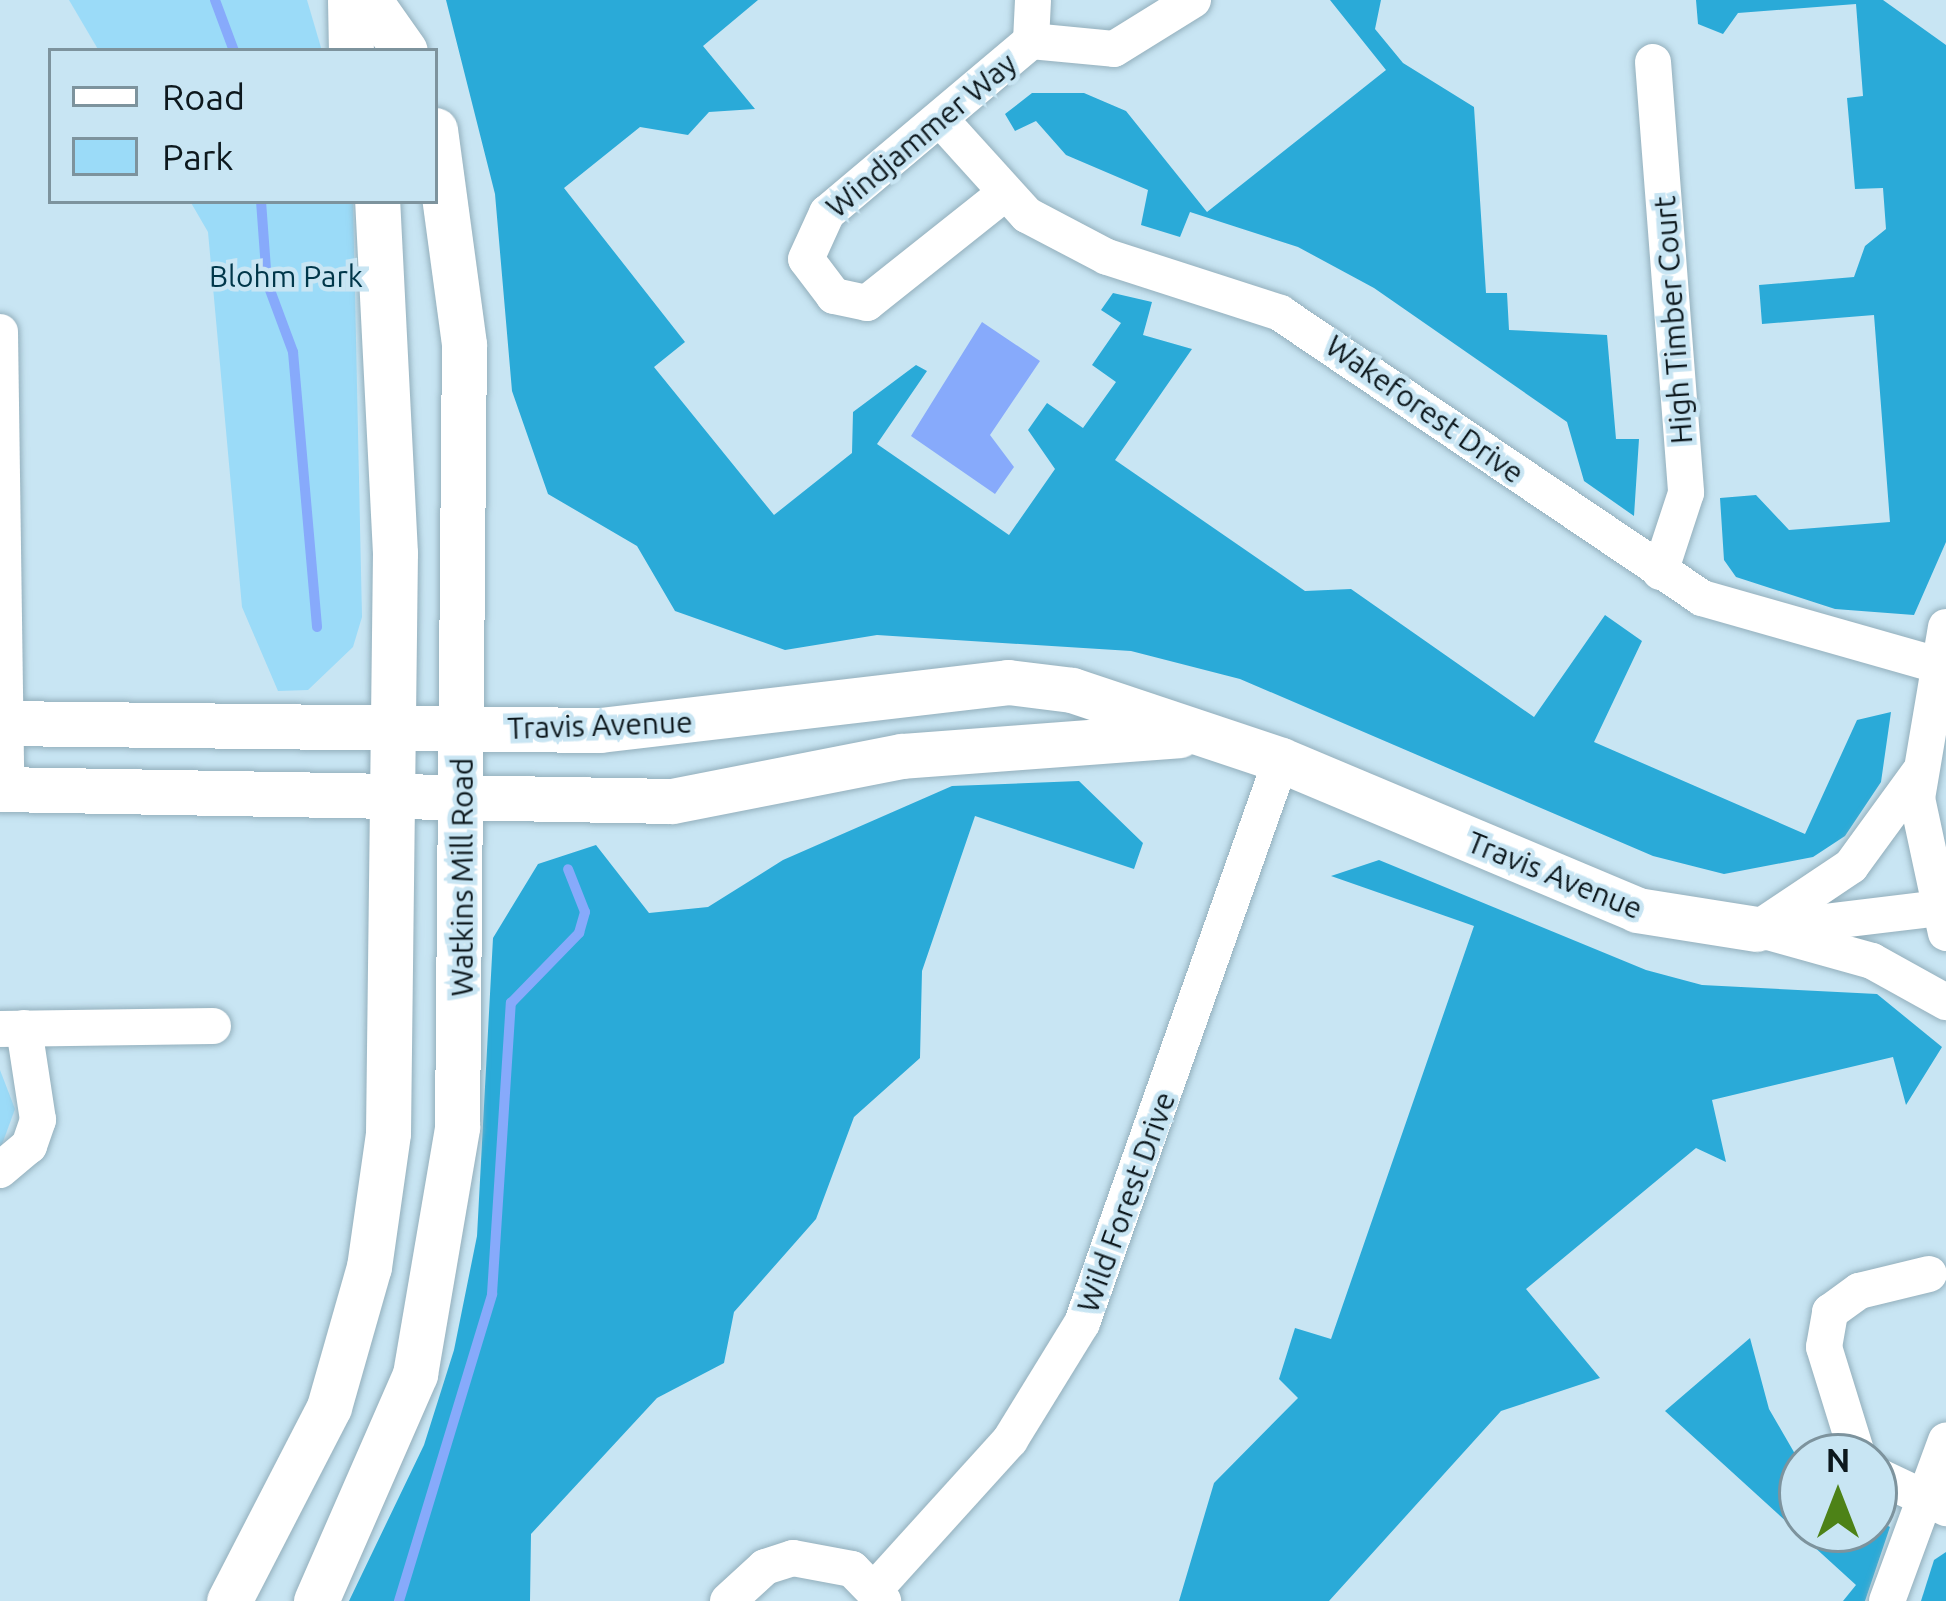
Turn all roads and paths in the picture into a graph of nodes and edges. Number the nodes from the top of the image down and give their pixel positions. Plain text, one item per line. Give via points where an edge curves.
1 (350, 0) edge
2 (369, 0) edge
3 (1033, 0) edge
4 (1193, 0) edge
5 (1031, 41) junction
6 (351, 48) edge
7 (403, 48) edge
8 (1653, 62) dead end
9 (940, 119) junction
10 (438, 147) edge
11 (1004, 194) junction
12 (377, 204) edge
13 (0, 332) edge
14 (3, 507) edge
15 (1660, 572) junction
16 (1946, 627) edge
17 (1933, 664) junction
18 (3, 723) edge
19 (396, 725) junction
20 (464, 728) junction
21 (1188, 734) junction
22 (1281, 760) junction
23 (1918, 774) junction
24 (3, 789) edge
25 (395, 796) junction
26 (462, 802) junction
27 (1942, 921) edge
28 (1757, 929) junction
29 (1946, 1002) edge
30 (213, 1027) dead end
31 (12, 1029) edge
32 (0, 1170) edge
33 (1929, 1274) dead end
34 (1851, 1433) edge
35 (1946, 1441) edge
36 (1898, 1485) edge
37 (1936, 1503) edge
38 (879, 1595) edge
39 (229, 1601) edge
40 (316, 1601) edge
41 (728, 1601) edge
42 (1887, 1601) edge

1 - 6 street
2 - 7 street
3 - 5 street, Windjammer Way
4 - 5 street, Windjammer Way via 1114,49
5 - 9 street, Windjammer Way
8 - 15 street, High Timber Court via 1686,493
9 - 11 street, Wakeforest Drive
9 - 11 street, Windjammer Way via 811,230 806,259 820,284 849,302 885,295
10 - 20 street, Watkins Mill Road via 461,278
11 - 15 street, Wakeforest Drive via 1085,248 1295,322
12 - 19 street via 391,349
13 - 14 street
14 - 18 street
15 - 17 street, Wakeforest Drive via 1750,619
16 - 17 street
17 - 23 street
18 - 19 street, Travis Avenue
18 - 24 street
19 - 20 street, Travis Avenue
19 - 25 street
20 - 21 street, Travis Avenue via 728,720 1008,682 1072,689
20 - 26 street, Watkins Mill Road
21 - 22 street, Travis Avenue
21 - 26 street, Travis Avenue via 902,756 672,801
22 - 28 street, Travis Avenue via 1637,910
22 - 38 street, Wild Forest Drive via 1082,1323 1010,1441
23 - 27 street
23 - 28 street via 1851,866
24 - 25 street, Travis Avenue
25 - 26 street, Travis Avenue
25 - 39 street via 390,1112 369,1267 303,1470
26 - 40 street, Watkins Mill Road via 457,1127 434,1295 389,1452
27 - 28 street, Travis Avenue
28 - 29 street via 1872,961
30 - 31 street
31 - 32 street via 38,1120 29,1146
33 - 34 street via 1858,1291 1830,1312 1824,1347
35 - 37 street
36 - 37 street
37 - 42 street
38 - 41 street via 823,1559 793,1558 765,1567

